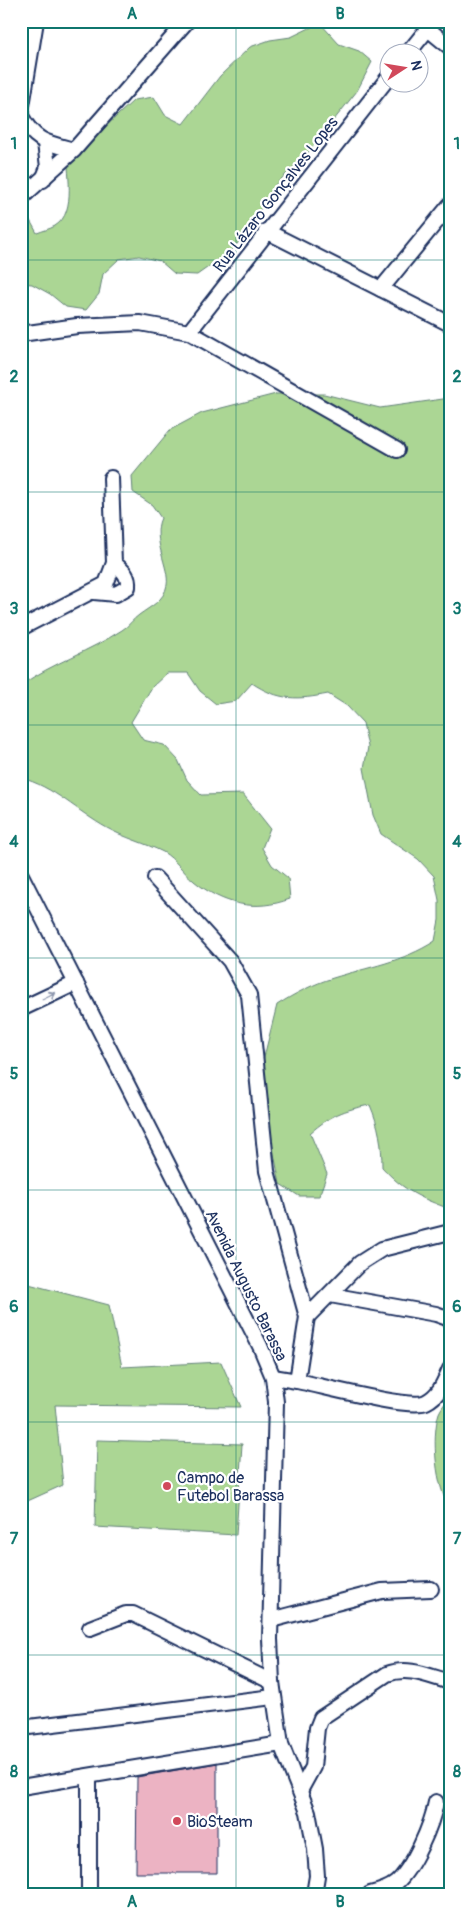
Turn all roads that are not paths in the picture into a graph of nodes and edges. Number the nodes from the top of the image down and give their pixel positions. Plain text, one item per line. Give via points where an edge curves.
1 (36, 21) edge
2 (186, 21) edge
3 (431, 25) edge
4 (417, 42) edge
5 (450, 47) edge
6 (378, 91) edge
7 (21, 112) edge
8 (21, 116) edge
9 (44, 143) junction
10 (74, 150) junction
11 (43, 180) junction
12 (21, 198) edge
13 (450, 205) edge
14 (266, 231) junction
15 (381, 289) junction
16 (450, 324) edge
17 (189, 332) junction
18 (21, 334) edge
19 (397, 450) dead end
20 (111, 478) dead end
21 (112, 569) junction
22 (94, 592) junction
23 (21, 628) edge
24 (21, 875) edge
25 (154, 878) dead end
26 (76, 983) junction
27 (21, 1009) edge
28 (450, 1232) edge
29 (330, 1295) junction
30 (307, 1317) junction
31 (450, 1319) edge
32 (450, 1369) edge
33 (273, 1377) junction
34 (297, 1380) junction
35 (432, 1589) dead end
36 (271, 1620) junction
37 (90, 1628) dead end
38 (272, 1682) junction
39 (450, 1682) edge
40 (273, 1697) junction
41 (29, 1727) dead end
42 (281, 1744) junction
43 (89, 1776) junction
44 (21, 1787) edge
45 (300, 1788) junction
46 (436, 1802) dead end
47 (89, 1894) edge
48 (314, 1894) edge
49 (370, 1894) edge

1 - 7 street
2 - 10 street
3 - 4 street
3 - 5 street
6 - 14 street, Rua Lázaro Gonçalves Lopes
8 - 9 street
9 - 10 street
9 - 11 street via 48,167
10 - 11 street
11 - 12 street
13 - 15 street
14 - 15 street
14 - 17 street, Rua Lázaro Gonçalves Lopes
15 - 16 street
17 - 18 street via 140,323 77,326
17 - 19 street
20 - 21 street
21 - 22 street via 106,584
21 - 22 street via 125,573 128,587 116,594
22 - 23 street
24 - 26 street, Avenida Augusto Barassa
25 - 30 street via 230,961 249,995 267,1171
27 -> 26 street
26 - 33 street, Avenida Augusto Barassa
28 - 29 street via 382,1249 360,1263
29 - 30 street
29 - 31 street
30 - 34 street
32 - 34 street via 439,1393 424,1403 406,1404
33 - 34 street
33 - 36 street, Avenida Augusto Barassa via 276,1402
35 - 36 street via 382,1592
36 - 38 street, Avenida Augusto Barassa
37 - 38 street via 133,1614
38 - 40 street, Avenida Augusto Barassa
39 - 45 street via 399,1670 387,1674 321,1718 313,1767
40 - 41 street
40 - 42 street, Avenida Augusto Barassa
42 - 43 street
42 - 45 street, Avenida Augusto Barassa
43 - 44 street
43 - 47 street
45 - 48 street, Avenida Augusto Barassa via 315,1849 317,1876
46 - 49 street via 433,1817 410,1864 396,1884

